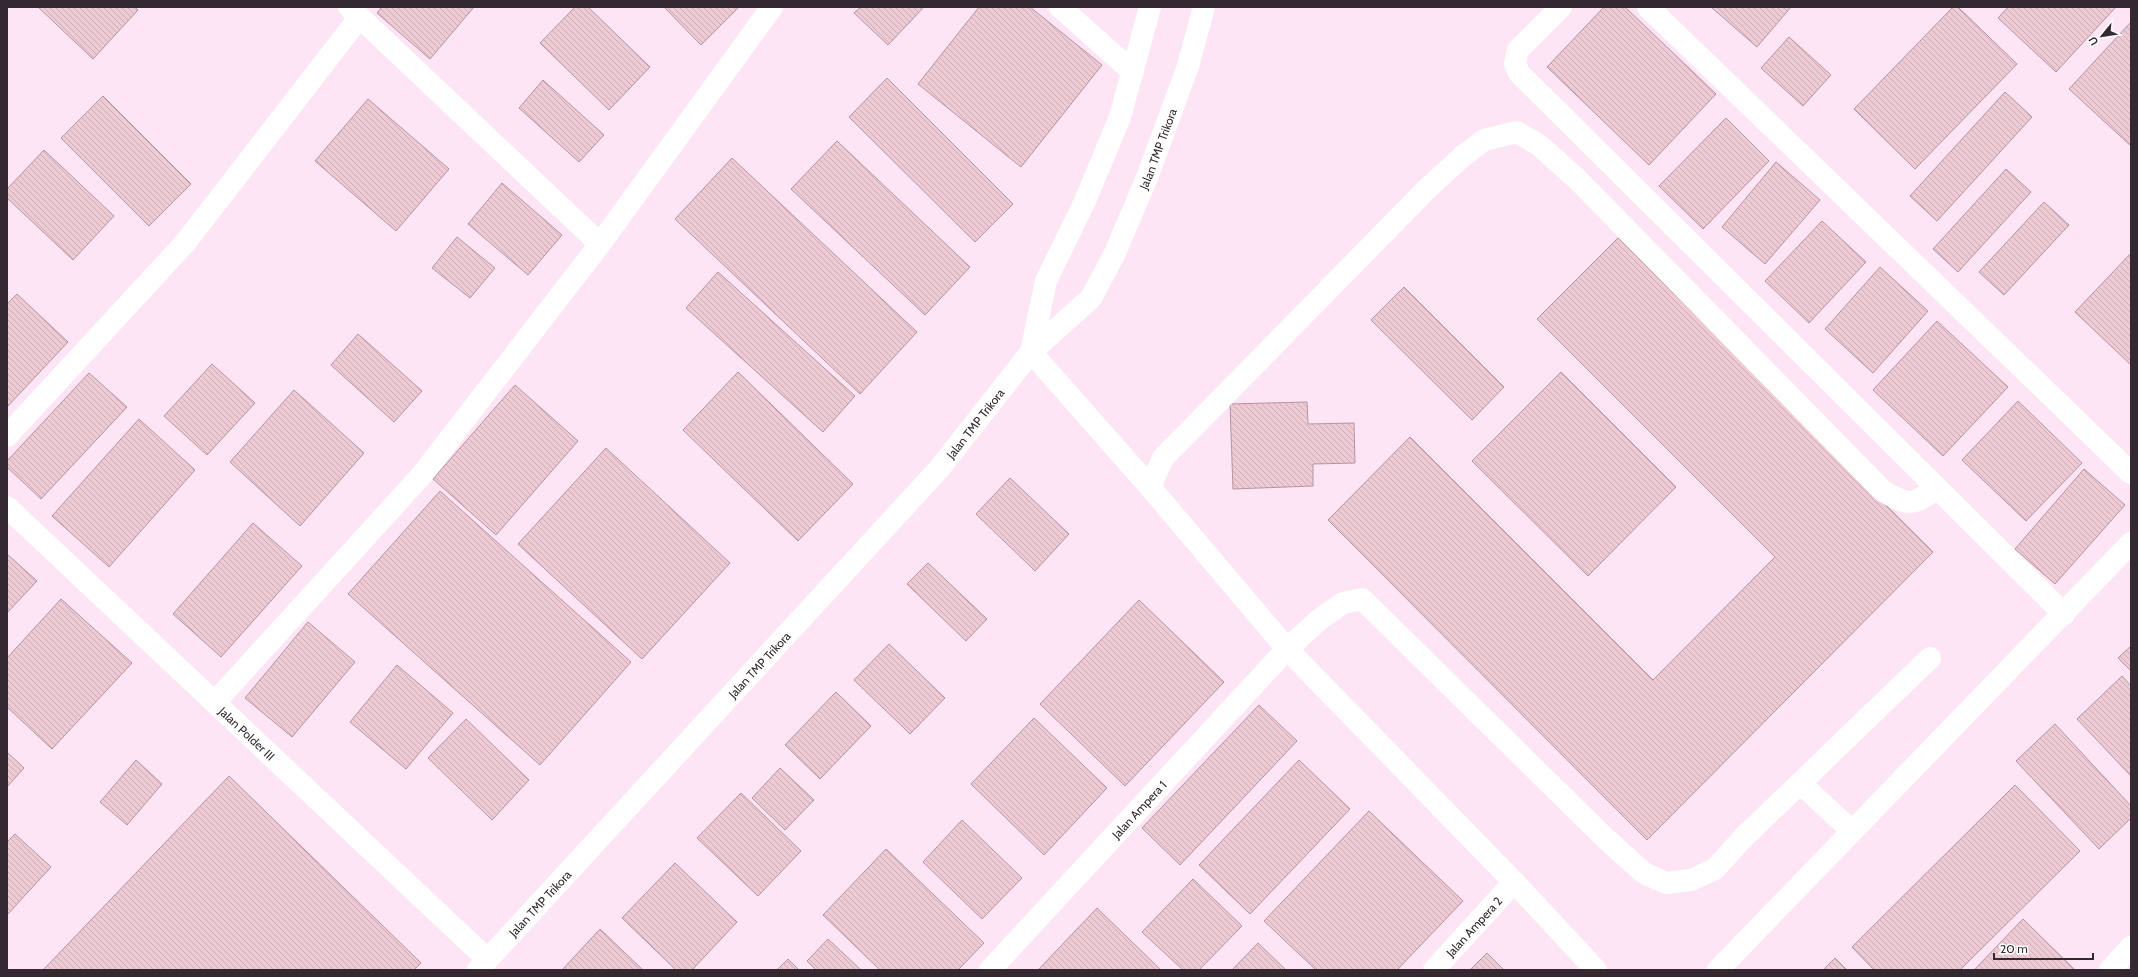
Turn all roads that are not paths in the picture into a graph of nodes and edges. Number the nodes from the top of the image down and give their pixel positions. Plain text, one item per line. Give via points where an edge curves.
1 (772, 7) edge
2 (1060, 7) edge
3 (1150, 7) edge
4 (1204, 7) edge
5 (1561, 7) edge
6 (1648, 7) edge
7 (354, 12) edge
8 (1133, 72) junction
9 (600, 244) junction
10 (1031, 352) junction
11 (7, 436) edge
12 (2131, 473) edge
13 (1150, 486) junction
14 (1937, 488) junction
15 (7, 507) edge
16 (2131, 543) edge
17 (2064, 614) junction
18 (1287, 649) junction
19 (1930, 658) dead end
20 (215, 702) junction
21 (1800, 783) junction
22 (1852, 831) junction
23 (1514, 882) junction
24 (2131, 947) edge
25 (482, 965) edge
26 (990, 970) edge
27 (1434, 970) edge
28 (1596, 970) edge
29 (1718, 970) edge
30 (2110, 970) edge

1 - 9 main road
2 - 8 main road
3 - 8 main road, Jalan TMP Trikora
4 - 10 main road, Jalan TMP Trikora via 1188,66 1148,175 1115,253 1091,298
5 - 14 main road via 1518,50 1515,64 1519,73
6 - 12 main road
7 - 9 main road
7 - 11 main road via 185,243
8 - 10 main road, Jalan TMP Trikora via 1120,117 1085,201 1046,281
9 - 20 main road via 421,476
10 - 13 main road
10 - 25 main road, Jalan TMP Trikora via 939,469
13 - 14 main road via 1163,458 1427,189 1484,140 1517,132 1539,145 1577,179 1883,491 1902,502 1920,500
13 - 18 main road
14 - 17 main road
15 - 20 main road, Jalan Polder III
16 - 17 main road
17 - 22 main road
18 - 21 main road, Jalan Ampera 1 via 1320,619 1343,603 1362,599 1605,838 1644,873 1666,883 1691,880 1715,869
18 - 23 main road
18 - 26 main road, Jalan Ampera 1
19 - 21 main road
20 - 25 main road, Jalan Polder III
21 - 22 main road
22 - 29 main road
23 - 27 main road, Jalan Ampera 2
23 - 28 main road
24 - 30 main road

